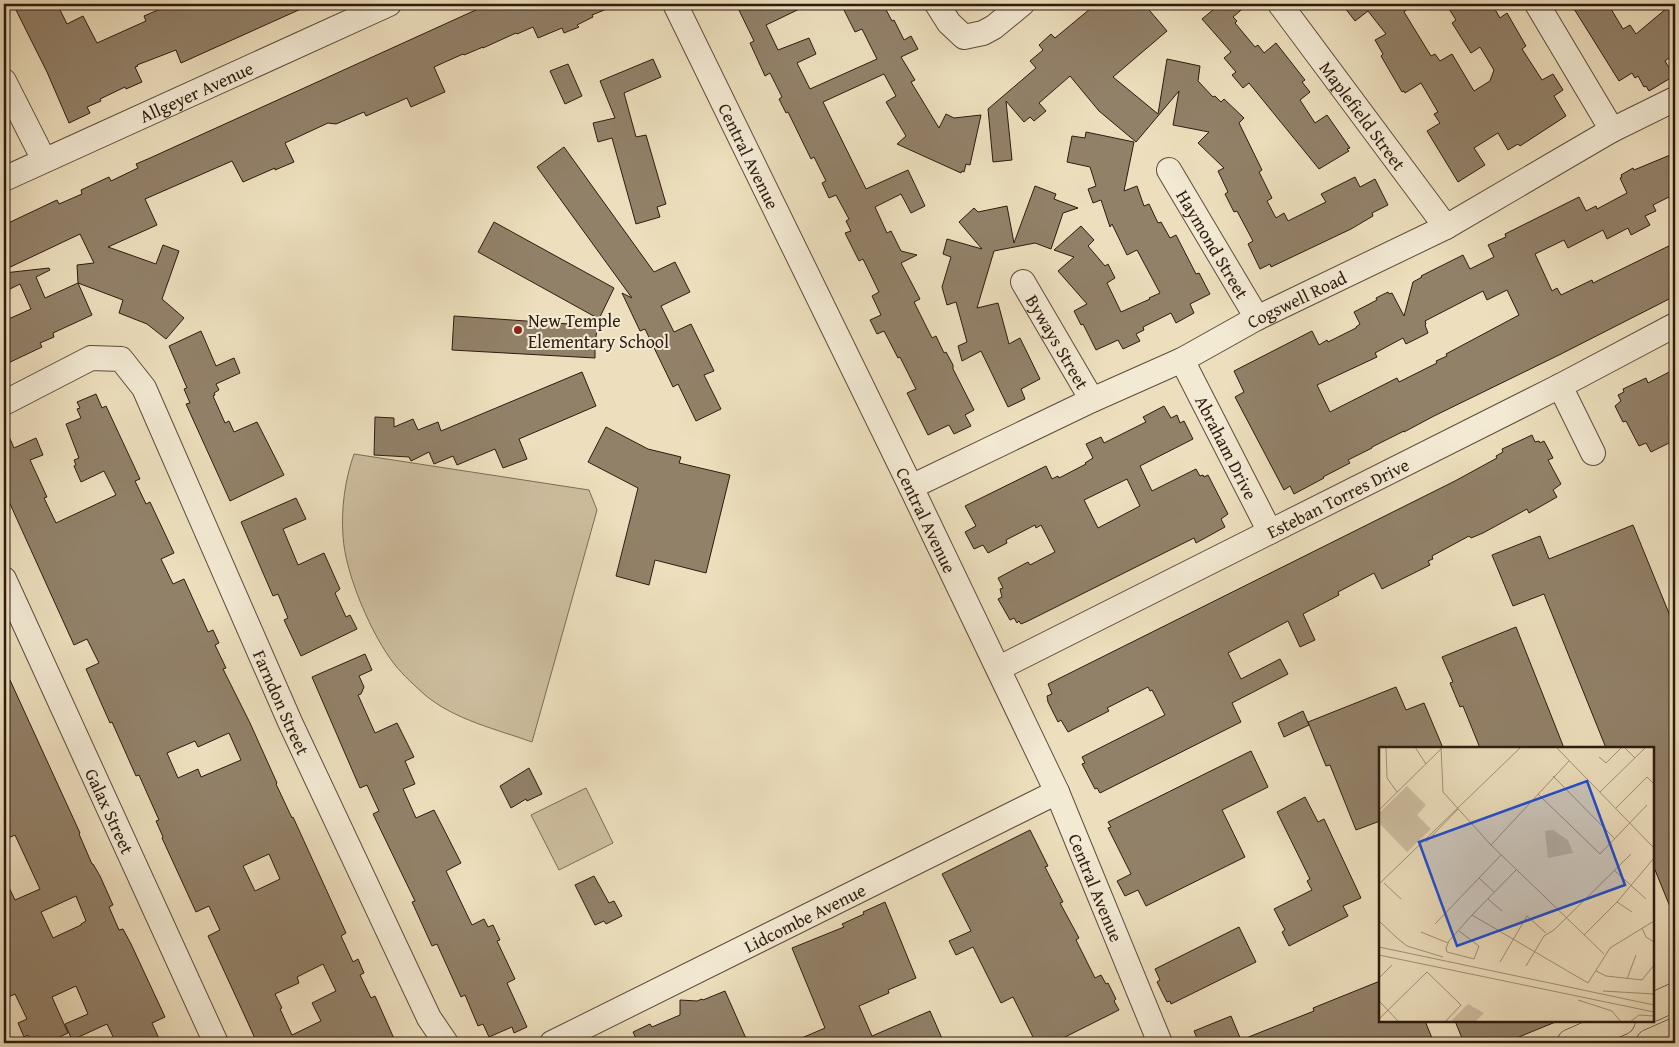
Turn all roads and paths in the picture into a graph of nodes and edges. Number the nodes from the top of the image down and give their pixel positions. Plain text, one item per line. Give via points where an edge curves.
1 (389, 4) edge
2 (675, 4) edge
3 (937, 4) edge
4 (1022, 4) edge
5 (1280, 4) edge
6 (1537, 4) edge
7 (4, 81) edge
8 (1675, 99) edge
9 (1612, 130) junction
10 (44, 160) junction
11 (1169, 170) dead end
12 (4, 179) edge
13 (1446, 227) junction
14 (1023, 282) dead end
15 (1257, 318) junction
16 (1675, 325) edge
17 (1182, 360) junction
18 (1560, 386) junction
19 (1092, 400) junction
20 (4, 404) edge
21 (1593, 453) dead end
22 (912, 487) junction
23 (1270, 532) junction
24 (4, 579) edge
25 (999, 668) junction
26 (1057, 792) junction
27 (1675, 997) edge
28 (1654, 1007) edge
29 (1619, 1022) edge
30 (1675, 1032) edge
31 (216, 1043) edge
32 (446, 1043) edge
33 (552, 1043) edge
34 (1160, 1043) edge
35 (1571, 1043) edge
36 (1650, 1043) edge

1 - 10 street, Allgeyer Avenue
2 - 22 street, Central Avenue
3 - 4 street via 949,23 964,37 982,33
5 - 13 street, Maplefield Street
6 - 9 street
7 - 10 street
8 - 9 street, Cogswell Road
9 - 13 street, Cogswell Road
10 - 12 street, Allgeyer Avenue
11 - 15 street, Haymond Street
13 - 15 street, Cogswell Road
14 - 19 street, Byways Street
15 - 17 street, Cogswell Road
16 - 18 street, Esteban Torres Drive
17 - 19 street, Cogswell Road
17 - 23 street, Abraham Drive
18 - 21 street
18 - 23 street, Esteban Torres Drive
19 - 22 street, Cogswell Road
20 - 32 street, Farndon Street via 91,358 121,359 144,388 290,722 429,1018
22 - 25 street, Central Avenue
23 - 25 street, Esteban Torres Drive
24 - 31 street, Galax Street
25 - 26 street, Central Avenue
26 - 33 street, Lidcombe Avenue
26 - 34 street, Central Avenue
27 - 28 main road
29 - 35 main road
30 - 36 main road

